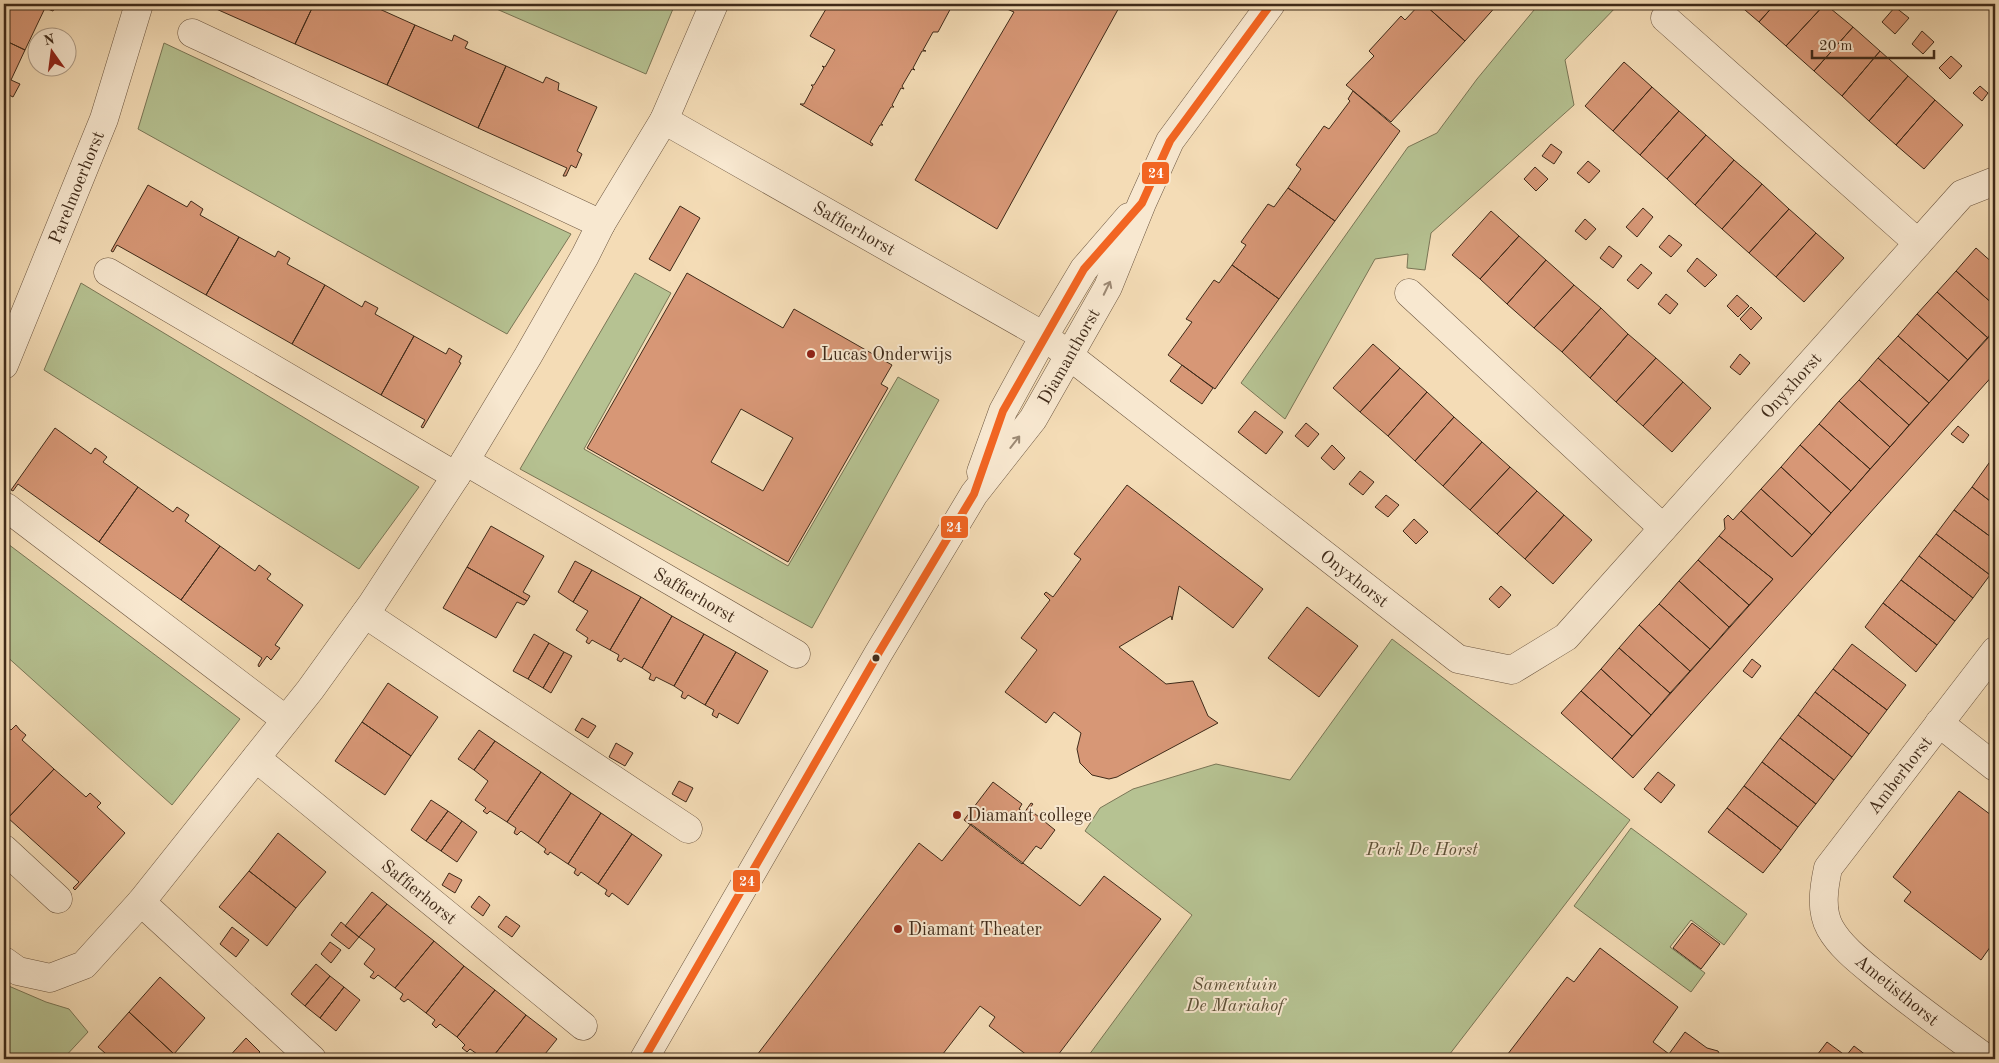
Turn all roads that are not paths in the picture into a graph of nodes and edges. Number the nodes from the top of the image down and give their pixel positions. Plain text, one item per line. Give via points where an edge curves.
1 (139, 4) edge
2 (714, 4) edge
3 (1271, 4) edge
4 (1665, 18) dead end
5 (192, 33) dead end
6 (664, 120) junction
7 (1995, 181) edge
8 (1142, 203) junction
9 (601, 224) junction
10 (1918, 243) junction
11 (108, 272) dead end
12 (1409, 293) dead end
13 (1044, 336) junction
14 (1070, 354) junction
15 (4, 365) edge
16 (460, 468) junction
17 (974, 494) junction
18 (6, 507) dead end
19 (1663, 528) junction
20 (365, 614) junction
21 (1995, 651) edge
22 (796, 654) dead end
23 (286, 720) junction
24 (1939, 723) junction
25 (256, 758) junction
26 (1995, 767) edge
27 (688, 829) dead end
28 (4, 849) edge
29 (58, 899) dead end
30 (141, 902) junction
31 (1824, 907) joint
32 (4, 961) edge
33 (583, 1026) dead end
34 (312, 1059) edge
35 (644, 1059) edge
36 (1987, 1059) edge

1 - 15 street, Parelmoerhorst via 104,119
2 - 6 street
3 - 8 street, Diamanthorst via 1170,141
4 - 10 street
5 - 9 street
6 - 9 street
6 - 13 street, Saffierhorst
7 - 10 street, Onyxhorst via 1962,194
8 - 13 street, Diamanthorst via 1084,269
14 -> 8 street, Diamanthorst via 1108,287
9 - 16 street via 538,339
10 - 19 street, Onyxhorst
11 - 16 street, Saffierhorst
12 - 19 street
13 - 14 street, Onyxhorst
13 - 17 street, Diamanthorst via 1003,411
17 -> 14 street, Diamanthorst via 1033,419
14 - 19 street, Onyxhorst via 1458,658 1512,670 1566,636
16 - 20 street
16 - 22 street, Saffierhorst
17 - 35 street, Diamanthorst
18 - 23 street
20 - 23 street
20 - 27 street
21 - 24 street, Amberhorst
23 - 25 street
24 - 26 street
24 - 31 street, Amberhorst via 1828,868
25 - 30 street
25 - 33 street, Saffierhorst
28 - 29 street
30 - 32 street via 84,966 50,978 18,971
30 - 34 street
31 - 36 street, Ametisthorst via 1829,927 1862,963

